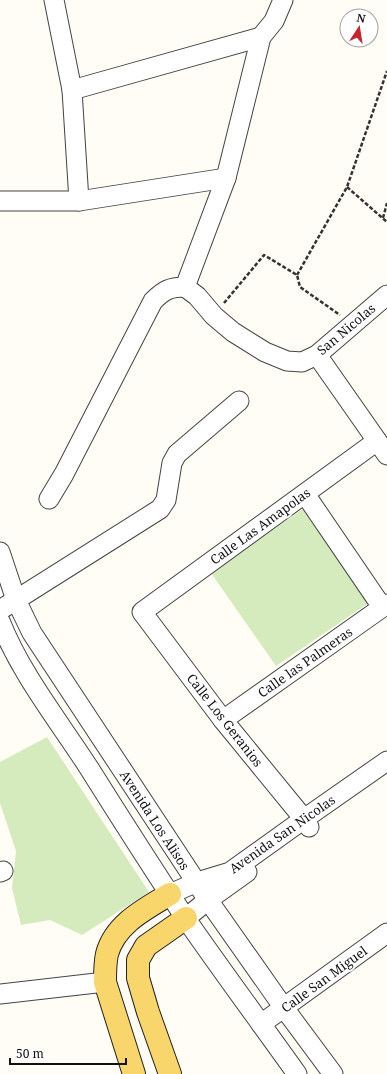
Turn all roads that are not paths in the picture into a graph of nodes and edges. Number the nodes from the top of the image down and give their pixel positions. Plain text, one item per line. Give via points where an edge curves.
1 (54, 0) edge
2 (283, 0) edge
3 (261, 37) junction
4 (72, 90) junction
5 (226, 178) junction
6 (0, 201) edge
7 (79, 201) junction
8 (186, 286) junction
9 (387, 295) edge
10 (317, 355) junction
11 (239, 401) dead end
12 (382, 448) edge
13 (305, 494) junction
14 (49, 499) dead end
15 (0, 552) edge
16 (16, 600) junction
17 (384, 605) edge
18 (0, 610) edge
19 (142, 612) joint
20 (2, 632) edge
21 (32, 633) junction
22 (223, 720) junction
23 (387, 761) edge
24 (387, 774) edge
25 (307, 823) junction
26 (191, 875) junction
27 (232, 877) junction
28 (170, 894) junction
29 (208, 900) junction
30 (186, 918) junction
31 (226, 926) junction
32 (387, 933) edge
33 (105, 982) junction
34 (0, 994) edge
35 (284, 1008) junction
36 (261, 1024) junction
37 (134, 1074) edge
38 (170, 1074) edge
39 (297, 1074) edge
40 (333, 1074) edge

1 - 4 street
2 - 3 street via 274,21
3 - 4 street
3 - 5 street
4 - 7 street
5 - 7 street
5 - 8 street
6 - 7 street
8 - 10 street, San Nicolas via 233,332 265,352 287,361 302,362
8 - 14 street via 167,289 153,301
9 - 10 street, San Nicolas
10 - 12 street
11 - 16 street via 177,454 172,463 166,500 160,509
12 - 13 street, Calle Las Amapolas
13 - 17 street
13 - 19 street, Calle Las Amapolas
15 - 16 street, Avenida Los Alisos
16 - 18 street
16 - 21 street, Avenida Los Alisos
17 - 22 street, Calle las Palmeras
19 - 22 street, Calle Los Geranios
20 - 21 street
20 - 28 street
21 - 26 street, Avenida Los Alisos
22 - 25 street, Calle Los Geranios
23 - 25 street, Avenida San Nicolas
24 - 25 street, Avenida San Nicolas
25 - 27 street, Avenida San Nicolas
26 - 27 street, Avenida San Nicolas
26 - 28 street, Avenida San Nicolas
26 - 29 street, Avenida Los Alisos
27 - 29 street, Avenida San Nicolas
27 - 31 street via 223,907
28 - 30 street
28 - 33 main road via 140,912 120,930 107,955
29 - 30 street, Avenida San Nicolas
29 - 31 street, Avenida Los Alisos
30 - 36 street
30 - 38 main road via 146,946 138,960 138,978
31 - 35 street, Avenida Los Alisos
32 - 35 street, Calle San Miguel
33 - 34 street
33 - 37 main road
35 - 36 street, Calle San Miguel
35 - 40 street, Avenida Los Alisos
36 - 39 street

